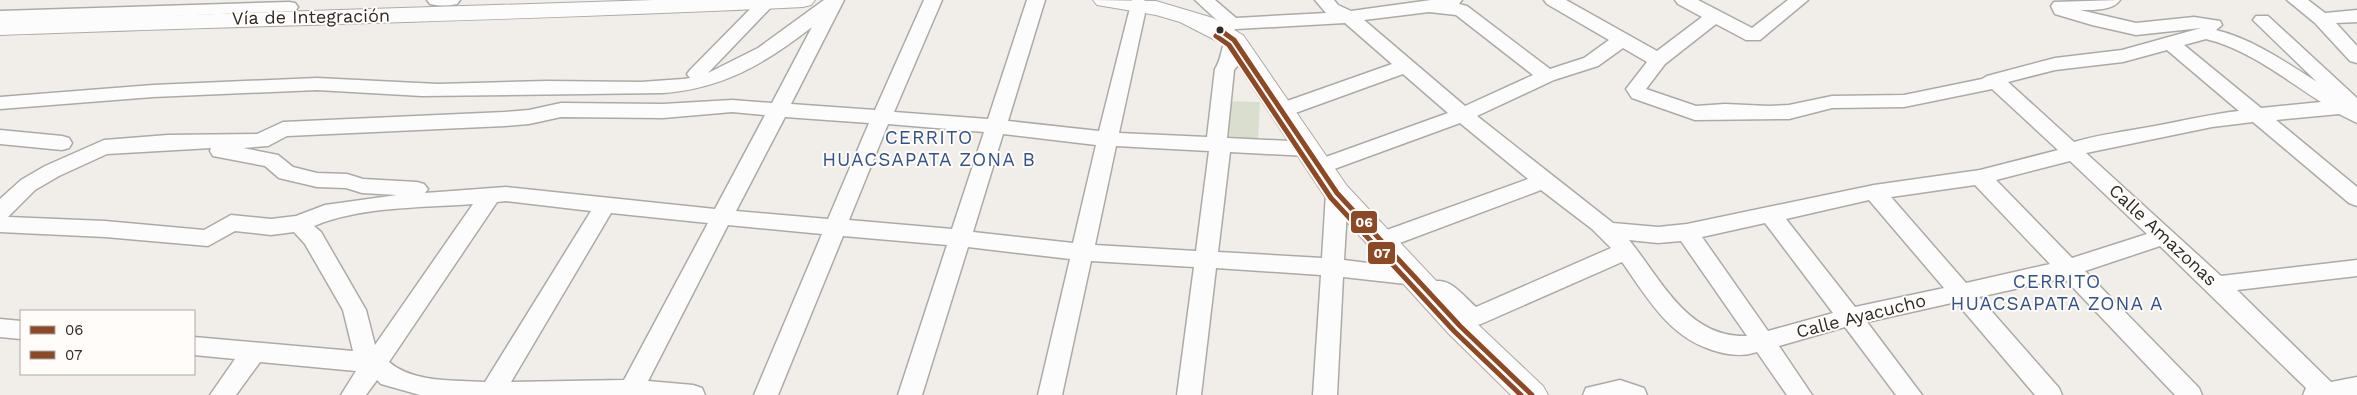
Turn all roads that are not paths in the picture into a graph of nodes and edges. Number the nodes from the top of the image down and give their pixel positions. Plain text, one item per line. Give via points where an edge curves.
1 (80, 0) edge
2 (436, 0) edge
3 (451, 0) edge
4 (803, 0) edge
5 (836, 0) edge
6 (933, 0) edge
7 (1036, 0) edge
8 (1104, 0) edge
9 (1204, 0) edge
10 (1324, 0) edge
11 (1553, 0) edge
12 (1684, 0) edge
13 (1799, 0) edge
14 (2110, 0) edge
15 (2296, 0) edge
16 (769, 1) edge
17 (1463, 3) edge
18 (1154, 4) edge
19 (590, 5) edge
20 (175, 6) edge
21 (289, 7) dead end
22 (66, 16) junction
23 (1349, 16) junction
24 (1714, 16) junction
25 (2357, 16) edge
26 (0, 17) edge
27 (2322, 19) junction
28 (2262, 20) dead end
29 (0, 28) edge
30 (1229, 31) junction
31 (1622, 39) junction
32 (2171, 44) junction
33 (2254, 52) junction
34 (2357, 57) edge
35 (1658, 60) junction
36 (1405, 66) junction
37 (697, 74) dead end
38 (1548, 76) junction
39 (1994, 80) junction
40 (0, 103) edge
41 (2348, 108) edge
42 (777, 110) junction
43 (1280, 111) junction
44 (1464, 114) junction
45 (2258, 115) junction
46 (2357, 116) edge
47 (881, 118) junction
48 (996, 126) junction
49 (0, 137) edge
50 (1106, 139) junction
51 (168, 142) junction
52 (62, 143) dead end
53 (1216, 145) junction
54 (2072, 150) junction
55 (1314, 158) junction
56 (1980, 177) junction
57 (1544, 181) junction
58 (1874, 192) junction
59 (1337, 193) junction
60 (491, 195) junction
61 (2355, 195) edge
62 (456, 197) junction
63 (606, 204) junction
64 (0, 212) edge
65 (1771, 215) junction
66 (721, 217) junction
67 (0, 224) edge
68 (299, 224) junction
69 (835, 227) junction
70 (1606, 230) junction
71 (1688, 232) junction
72 (2162, 236) junction
73 (959, 238) junction
74 (1381, 241) junction
75 (1626, 251) junction
76 (1084, 252) junction
77 (1206, 260) junction
78 (1331, 268) junction
79 (2357, 268) edge
80 (2066, 269) junction
81 (1419, 281) junction
82 (2217, 285) junction
83 (1961, 292) junction
84 (1850, 317) junction
85 (1762, 342) junction
86 (195, 346) edge
87 (254, 352) junction
88 (374, 363) junction
89 (2357, 387) edge
90 (631, 390) junction
91 (492, 392) junction
92 (2323, 394) edge
93 (222, 395) edge
94 (353, 395) edge
95 (693, 395) edge
96 (766, 395) edge
97 (910, 395) edge
98 (1050, 395) edge
99 (1188, 395) edge
100 (1325, 395) edge
101 (1532, 395) edge
102 (1595, 395) edge
103 (1635, 395) edge
104 (1800, 395) edge
105 (1910, 395) edge
106 (2050, 395) edge
107 (2190, 395) edge

1 - 22 street
2 - 3 street
4 - 16 main road, Vía de Integración
5 - 40 street via 776,47 717,78 690,83 650,87 452,90 317,84 153,91
5 - 42 street
6 - 47 street
7 - 48 street
8 - 18 main road
9 - 30 street
10 - 23 street, Calle Ayacucho via 1332,9
11 - 31 street
12 - 24 street
13 - 24 street via 1754,36
14 - 33 street via 2099,4 2060,6 2061,10 2073,14 2136,29 2208,24 2223,29
15 - 27 street via 2310,7
16 - 19 main road, Vía de Integración
16 - 37 street
17 - 23 street
17 - 38 street
18 - 30 main road
18 - 50 street
19 - 29 main road, Vía de Integración
20 - 21 street
20 - 22 street
22 - 26 street
23 - 30 street
23 - 36 street, Calle Ayacucho
24 - 35 street
25 - 27 street
27 - 34 street
28 - 41 street
30 - 43 main road
30 - 53 street via 1229,64 1225,69
31 - 35 street
31 - 38 street via 1591,62
32 - 33 street via 2206,33 2226,38
32 - 39 street via 2124,56 2055,64
32 - 45 street
33 - 41 street
35 - 39 street via 1636,89 1639,94 1695,113 1789,112 1832,102 1904,101 1988,84
36 - 43 street
36 - 44 street, Calle Ayacucho
38 - 44 street
39 - 54 street, Calle Amazonas
41 - 45 street
41 - 46 street
42 - 47 street
42 - 51 street via 732,106 663,111 561,110 495,120 283,129 261,141
42 - 66 street
43 - 55 main road
44 - 55 street
44 - 57 street, Calle Ayacucho
45 - 54 street via 2212,120
45 - 61 street
47 - 48 street
47 - 69 street
48 - 50 street
48 - 73 street
49 - 52 street
50 - 53 street
50 - 76 street
51 - 62 street via 271,160 286,173 317,180 441,190
51 - 64 street via 96,151 52,170 28,186
53 - 55 street
53 - 77 street via 1220,153
54 - 56 street via 2067,155
54 - 72 street, Calle Amazonas
55 - 59 main road
56 - 58 street
56 - 80 street
57 - 70 street, Calle Ayacucho
57 - 74 street
58 - 65 street
58 - 83 street
59 - 74 main road
59 - 78 street
60 - 62 street
60 - 63 street
60 - 88 street
62 - 68 street via 325,212
63 - 66 street
63 - 91 street
65 - 71 street
65 - 84 street
66 - 69 street
66 - 90 street
67 - 68 street via 208,238 231,224 271,227
68 - 88 street via 313,238 354,310 366,356
69 - 73 street
69 - 96 street
70 - 71 street via 1658,235
70 - 75 street, Calle Ayacucho
71 - 85 street
72 - 80 street, Calle Ayacucho
72 - 82 street, Calle Amazonas
73 - 76 street
73 - 97 street
74 - 81 main road
75 - 81 street via 1472,318 1439,287
75 - 85 street, Calle Ayacucho via 1689,328 1712,341 1730,346
76 - 77 street
76 - 98 street
77 - 78 street
77 - 99 street
78 - 81 street
78 - 100 street
79 - 82 street
80 - 83 street, Calle Ayacucho
80 - 107 street
81 - 101 main road via 1460,326
82 - 92 street, Calle Amazonas
83 - 84 street, Calle Ayacucho
83 - 106 street
84 - 85 street, Calle Ayacucho
84 - 105 street
85 - 104 street
86 - 87 street
87 - 88 street
87 - 93 street
88 - 91 street via 390,377 431,388
88 - 94 street
89 - 92 street
90 - 91 street
90 - 95 street
102 - 103 street via 1620,390

